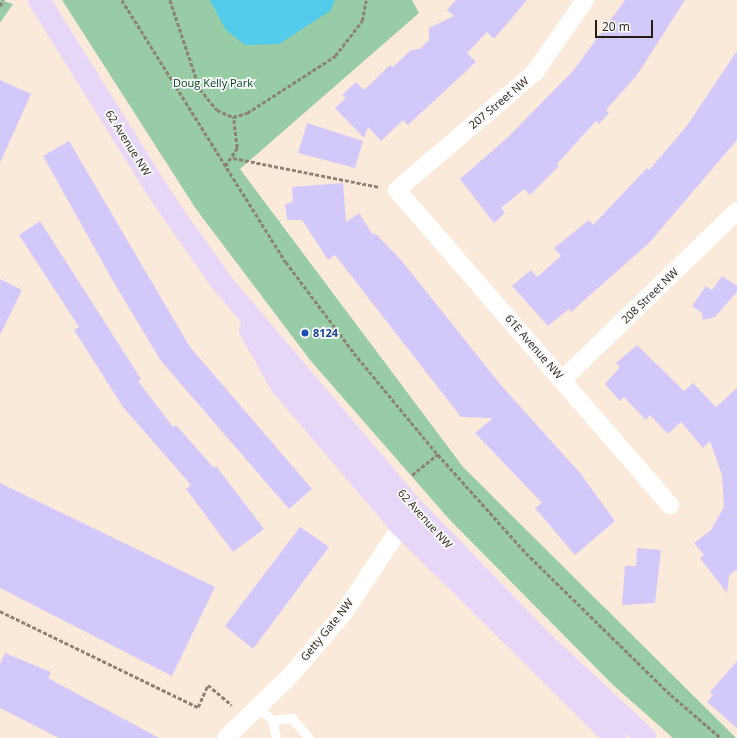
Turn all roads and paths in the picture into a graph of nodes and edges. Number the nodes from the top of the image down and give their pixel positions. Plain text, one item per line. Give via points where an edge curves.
1 (3, 0) edge
2 (39, 0) edge
3 (122, 0) edge
4 (170, 0) edge
5 (366, 0) edge
6 (585, 0) edge
7 (0, 6) edge
8 (233, 117) junction
9 (233, 158) junction
10 (225, 166) junction
11 (397, 190) junction
12 (737, 211) edge
13 (222, 282) junction
14 (562, 380) junction
15 (670, 505) dead end
16 (414, 509) junction
17 (401, 526) junction
18 (0, 611) edge
19 (236, 700) dead end
20 (258, 707) junction
21 (272, 720) junction
22 (226, 738) edge
23 (276, 738) edge
24 (309, 738) edge
25 (615, 738) edge
26 (646, 738) edge
27 (721, 738) edge

1 - 7 path
2 - 13 main road, 62 Avenue NW via 162,199
3 - 10 path
4 - 8 path via 200,89 217,110
5 - 8 path via 362,21 335,56 246,113
6 - 11 street, 207 Street NW via 535,72
8 - 9 path via 237,148
9 - 10 path
9 - 11 path
10 - 27 path via 286,262 434,450 526,553 671,695
11 - 14 street, 61E Avenue NW
12 - 14 street, 208 Street NW
13 - 16 main road, 62 Avenue NW
13 - 17 main road, 62 Avenue NW via 282,385
14 - 15 street, 61E Avenue NW
16 - 17 street, Getty Gate NW
16 - 26 main road, 62 Avenue NW via 544,643
17 - 20 street, Getty Gate NW via 342,614
17 - 25 main road, 62 Avenue NW
18 - 19 path via 198,707 208,685 231,705
20 - 21 lane
20 - 22 street, Getty Gate NW
21 - 23 lane
21 - 24 lane via 292,718

